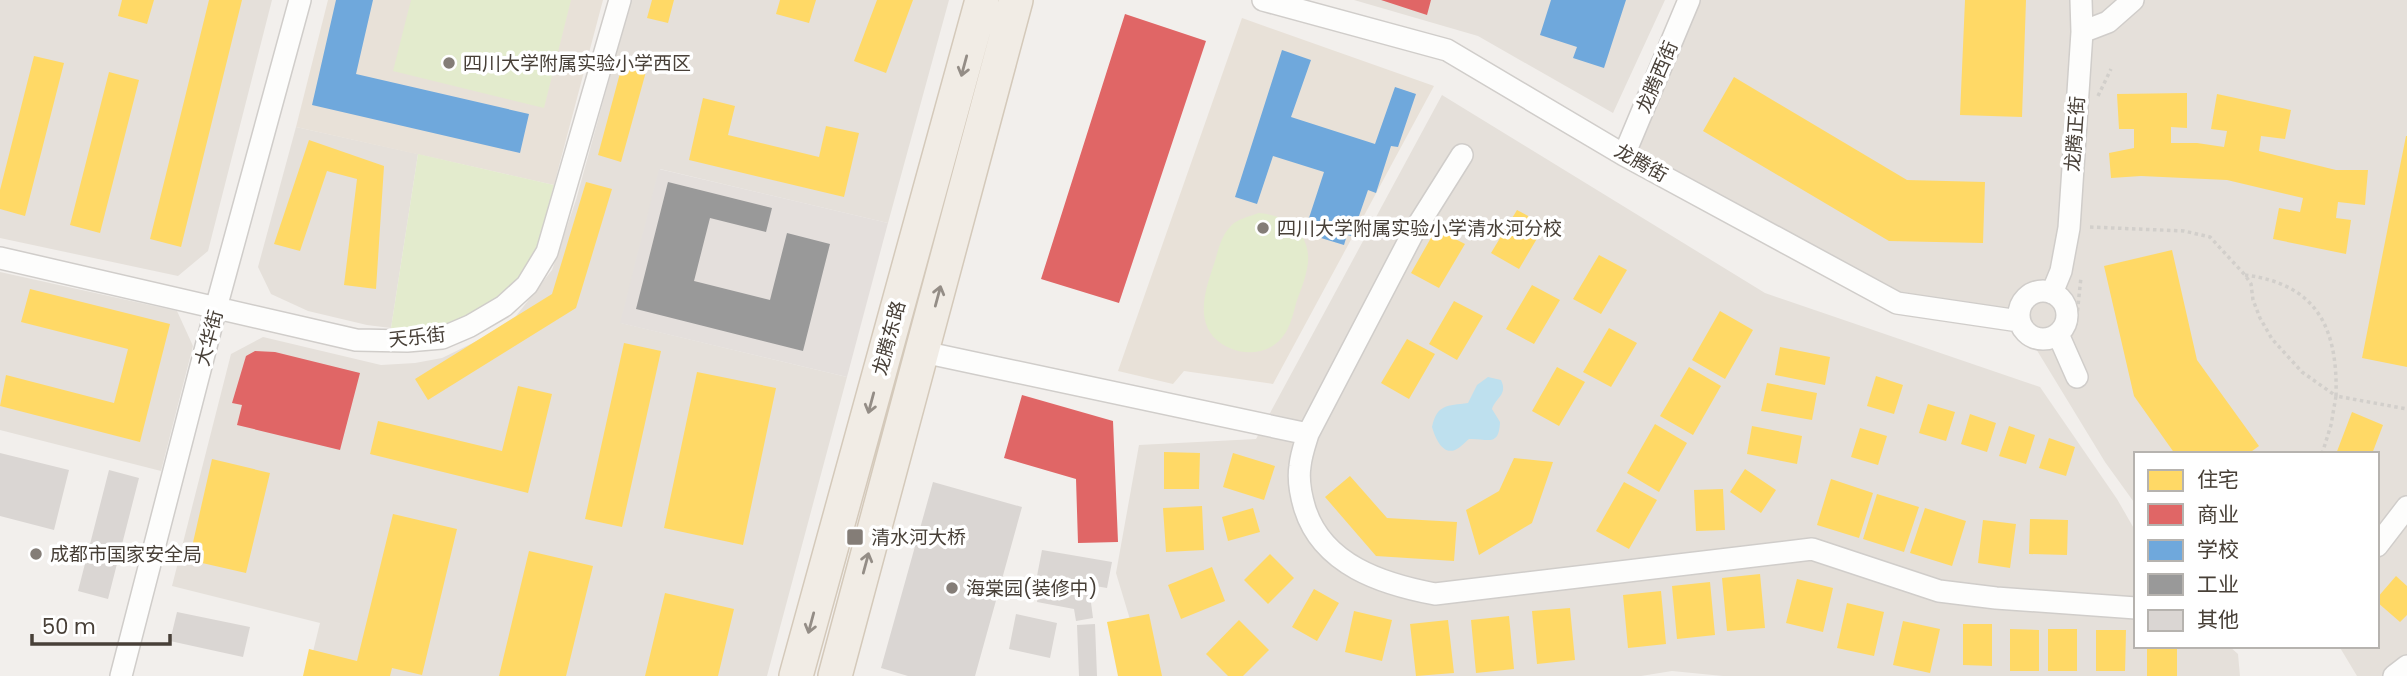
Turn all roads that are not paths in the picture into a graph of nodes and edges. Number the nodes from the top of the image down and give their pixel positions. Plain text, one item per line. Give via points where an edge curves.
1 (300, 0) edge
2 (620, 0) edge
3 (982, 0) edge
4 (1016, 0) edge
5 (1263, 0) edge
6 (1689, 0) edge
7 (2081, 0) edge
8 (2133, 0) edge
9 (2082, 32) junction
10 (1462, 155) dead end
11 (1624, 155) junction
12 (0, 258) edge
13 (2052, 293) junction
14 (216, 309) junction
15 (2019, 321) junction
16 (2068, 333) junction
17 (923, 352) junction
18 (2077, 377) dead end
19 (1308, 434) junction
20 (2407, 508) edge
21 (2379, 543) edge
22 (2134, 608) edge
23 (2407, 666) edge
24 (121, 676) edge
25 (796, 676) edge
26 (835, 676) edge
27 (2394, 676) edge

1 - 14 street, 大华街
2 - 14 street, 天乐街 via 547,251 527,285 504,306 442,338 407,341 356,340
3 -> 25 main road, 龙腾东路
17 -> 4 main road, 龙腾东路
5 - 11 street, 龙腾街 via 1447,50
6 - 11 street, 龙腾西街
7 - 9 street, 龙腾正街
8 - 9 street via 2108,22
9 - 13 street, 龙腾正街 via 2069,228
10 - 19 street via 1413,233
11 - 15 street, 龙腾街 via 1897,303
12 - 14 street, 天乐街
13 - 15 street via 2030,295 2020,306
13 - 16 street via 2063,303
14 - 24 street, 大华街
15 - 16 street via 2027,334 2043,340
16 - 18 street
17 - 19 street
26 -> 17 main road, 龙腾东路
19 - 22 street via 1299,467 1308,519 1338,557 1363,573 1400,587 1435,594 1812,549 1939,591
20 - 21 street
23 - 27 street

